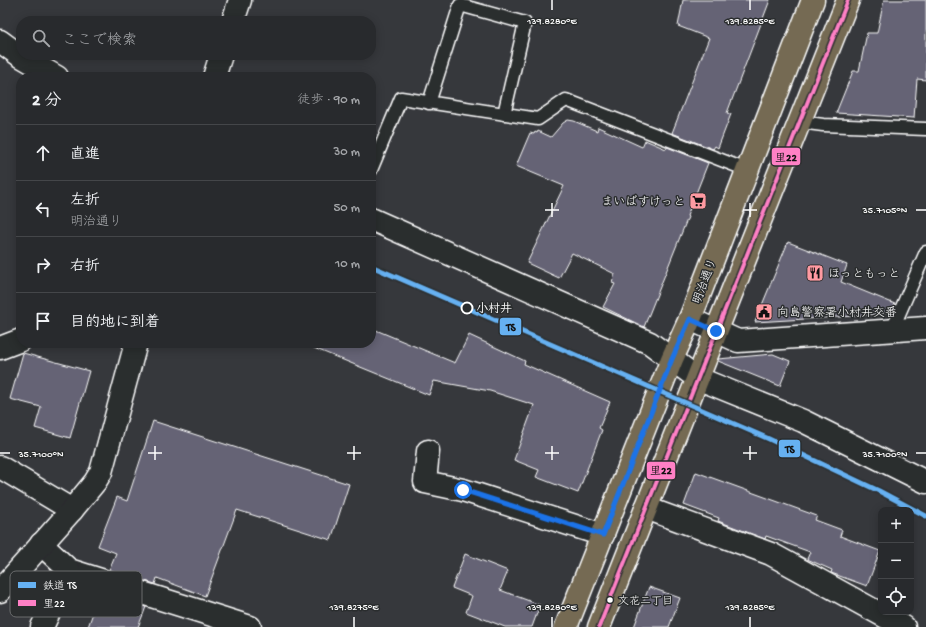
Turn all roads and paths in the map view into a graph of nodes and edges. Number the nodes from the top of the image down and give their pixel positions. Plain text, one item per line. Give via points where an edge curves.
1 (240, 0) edge
2 (812, 0) edge
3 (848, 0) edge
4 (235, 16) edge
5 (0, 41) edge
6 (16, 53) edge
7 (27, 60) edge
8 (219, 60) edge
9 (48, 72) edge
10 (216, 72) edge
11 (429, 103) junction
12 (504, 114) junction
13 (800, 122) junction
14 (926, 129) edge
15 (376, 158) edge
16 (748, 170) junction
17 (376, 221) edge
18 (926, 252) edge
19 (690, 319) junction
20 (926, 328) edge
21 (892, 330) junction
22 (716, 331) junction
23 (16, 342) edge
24 (0, 348) edge
25 (133, 348) edge
26 (672, 359) junction
27 (698, 378) junction
28 (428, 451) dead end
29 (0, 467) edge
30 (926, 482) edge
31 (646, 508) junction
32 (72, 510) junction
33 (603, 535) junction
34 (40, 544) junction
35 (70, 570) joint
36 (17, 571) edge
37 (73, 571) edge
38 (10, 579) edge
39 (0, 591) edge
40 (142, 593) edge
41 (47, 617) edge
42 (42, 627) edge
43 (250, 627) edge
44 (566, 627) edge
45 (599, 627) edge
46 (904, 627) edge

1 - 4 street
2 - 16 main road, 明治通り
3 - 13 main road
5 - 6 street
7 - 9 street
8 - 10 street
11 - 12 lane
11 - 12 lane via 460,5 525,23
11 - 15 lane via 401,98
12 - 16 lane via 538,119 566,100
13 - 14 lane
13 - 22 main road
16 - 19 main road, 明治通り
17 - 26 street via 650,343
18 - 21 lane
19 - 22 street
19 - 26 main road, 明治通り
20 - 21 street
21 - 22 street via 738,341
22 - 27 main road
23 - 24 street
25 - 32 street via 101,472
26 - 27 street
26 - 33 main road, 明治通り
27 - 30 street via 803,421
27 - 31 main road
28 - 33 street via 425,482 463,490
29 - 32 street
31 - 45 main road
31 - 46 street via 771,554
32 - 34 street
33 - 44 main road, 明治通り
34 - 35 street
34 - 36 street
35 - 37 street
38 - 39 street
40 - 43 street
41 - 42 street

